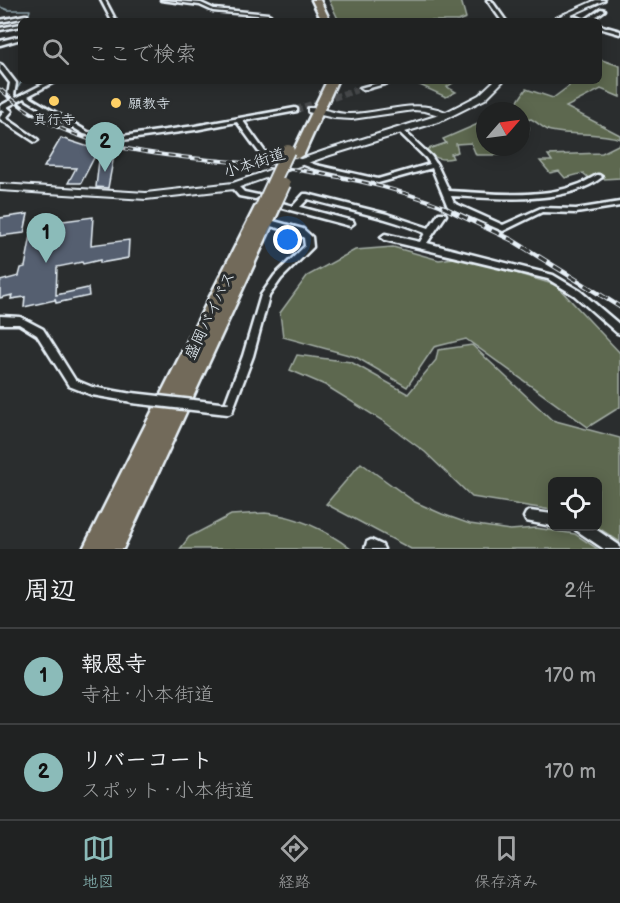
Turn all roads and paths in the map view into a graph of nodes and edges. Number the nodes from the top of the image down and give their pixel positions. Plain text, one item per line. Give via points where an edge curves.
1 (103, 0) edge
2 (163, 0) edge
3 (316, 0) edge
4 (322, 0) edge
5 (489, 0) edge
6 (602, 0) edge
7 (603, 10) dead end
8 (268, 15) dead end
9 (566, 15) junction
10 (25, 16) dead end
11 (112, 18) edge
12 (325, 18) edge
13 (330, 18) edge
14 (502, 18) edge
15 (559, 18) edge
16 (576, 18) edge
17 (590, 18) edge
18 (0, 21) edge
19 (18, 25) edge
20 (602, 27) edge
21 (0, 29) edge
22 (620, 33) edge
23 (18, 38) edge
24 (0, 43) edge
25 (0, 66) edge
26 (46, 84) edge
27 (323, 84) edge
28 (330, 84) edge
29 (380, 84) edge
30 (496, 84) edge
31 (363, 88) tunnel mouth
32 (24, 96) junction
33 (15, 100) junction
34 (1, 107) edge
35 (295, 110) tunnel mouth
36 (315, 111) junction
37 (447, 115) junction
38 (239, 120) junction
39 (400, 130) junction
40 (35, 140) dead end
41 (297, 155) junction
42 (434, 165) junction
43 (599, 177) dead end
44 (234, 186) junction
45 (0, 187) edge
46 (446, 193) junction
47 (620, 204) edge
48 (268, 208) junction
49 (296, 208) junction
50 (442, 215) dead end
51 (350, 223) dead end
52 (430, 232) junction
53 (385, 237) dead end
54 (422, 245) junction
55 (0, 320) edge
56 (620, 330) edge
57 (530, 517) dead end
58 (548, 519) edge
59 (588, 531) edge
60 (93, 549) edge
61 (112, 549) edge
62 (370, 549) edge
63 (378, 549) edge
64 (615, 549) edge

1 - 11 street
2 - 8 street
3 - 12 highway
4 - 13 highway
5 - 14 street
6 - 9 street
7 - 17 street
9 - 15 street
9 - 16 street
10 - 18 street
19 - 21 street
20 - 22 street
23 - 24 street
25 - 33 street via 13,83 11,95
26 - 32 street
27 - 36 highway, 盛岡バイパス
28 - 36 highway, 盛岡バイパス
29 - 31 street
30 - 37 street, 小本街道 via 482,97
32 - 33 street
32 - 38 street via 86,133 107,139
33 - 34 street
34 - 40 street via 9,111 3,118
35 - 38 street
36 - 37 street via 357,116 422,106
36 - 41 highway, 盛岡バイパス
37 - 39 street, 小本街道
38 - 41 street via 266,158
39 - 41 street, 小本街道
39 - 42 street
41 - 42 street via 314,167 378,181
41 - 44 street, 小本街道
41 - 48 highway, 盛岡バイパス, bridge
42 - 46 street
43 - 46 street via 581,187 540,194
44 - 45 street, 小本街道 via 146,196
44 - 48 street
46 - 47 street via 451,205 503,228 542,210 576,211
48 - 49 street
48 - 55 street, bridge via 308,237 309,247 265,295 228,409 92,391 72,383 40,332 20,321
48 - 60 highway, 盛岡バイパス
48 - 61 highway, 盛岡バイパス
49 - 51 street
49 - 52 street via 307,196 391,216
50 - 52 street
52 - 54 street
53 - 54 street
54 - 56 street via 550,277 577,293
57 - 58 street
59 - 64 street
62 - 63 street

